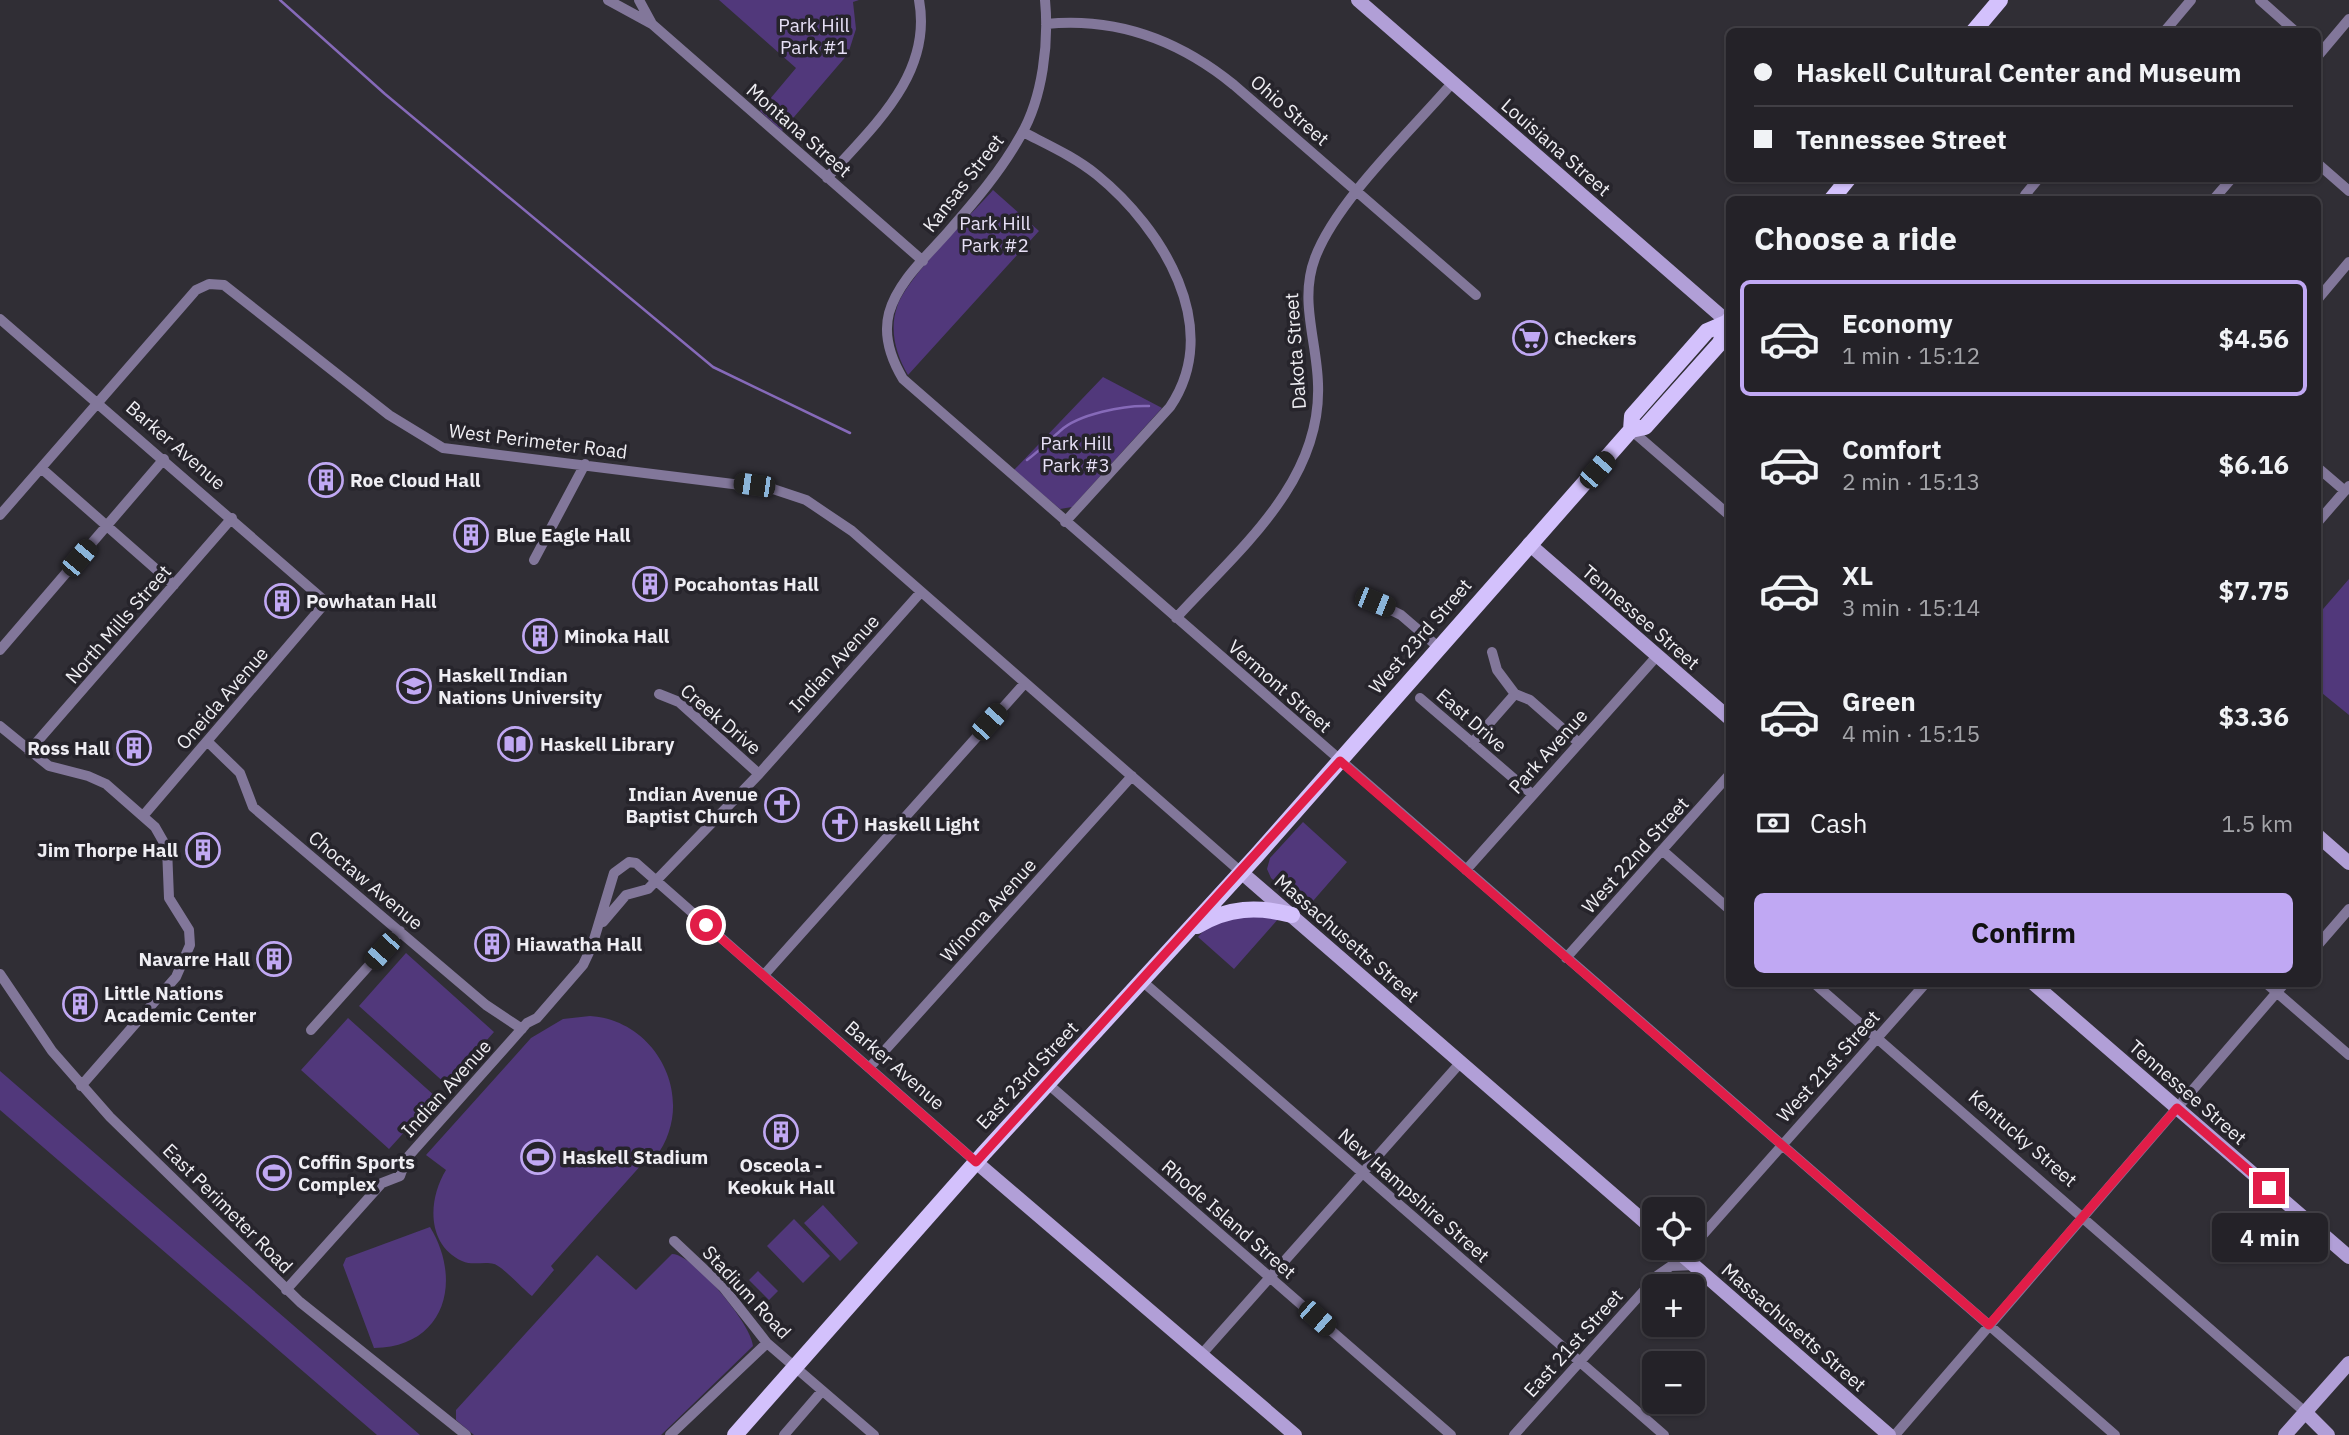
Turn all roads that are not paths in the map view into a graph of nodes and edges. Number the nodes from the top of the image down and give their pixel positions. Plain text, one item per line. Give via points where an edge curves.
1 (608, 0) edge
2 (639, 0) edge
3 (919, 0) edge
4 (1045, 0) edge
5 (1358, 0) edge
6 (2000, 0) edge
7 (2191, 0) edge
8 (2260, 0) edge
9 (2349, 19) edge
10 (652, 24) junction
11 (1046, 24) junction
12 (1976, 28) edge
13 (2167, 28) edge
14 (2292, 28) edge
15 (2321, 50) edge
16 (1453, 82) junction
17 (1023, 132) junction
18 (2321, 166) edge
19 (827, 178) junction
20 (1846, 182) edge
21 (2036, 182) edge
22 (2228, 182) edge
23 (2349, 191) edge
24 (1357, 192) junction
25 (2025, 195) dead end
26 (1834, 196) edge
27 (2216, 196) edge
28 (923, 261) junction
29 (2349, 262) edge
30 (1476, 295) dead end
31 (2321, 295) edge
32 (0, 318) edge
33 (1726, 319) edge
34 (1726, 323) edge
35 (97, 403) junction
36 (1631, 430) junction
37 (164, 459) junction
38 (585, 464) junction
39 (41, 468) junction
40 (2321, 470) edge
41 (2347, 488) edge
42 (1726, 512) edge
43 (0, 514) edge
44 (2321, 518) edge
45 (232, 519) junction
46 (1065, 522) junction
47 (107, 525) junction
48 (1529, 544) junction
49 (534, 560) dead end
50 (174, 585) junction
51 (920, 592) junction
52 (326, 602) joint
53 (1375, 602) dead end
54 (1176, 618) junction
55 (1437, 646) junction
56 (0, 650) edge
57 (1492, 652) dead end
58 (1657, 656) junction
59 (1025, 683) junction
60 (659, 694) dead end
61 (1515, 695) junction
62 (1420, 698) dead end
63 (1726, 715) edge
64 (0, 726) edge
65 (208, 742) junction
66 (1472, 743) junction
67 (1579, 743) junction
68 (29, 751) junction
69 (1340, 761) junction
70 (759, 774) junction
71 (1132, 776) junction
72 (1726, 778) edge
73 (1533, 795) junction
74 (143, 816) junction
75 (2321, 838) edge
76 (1662, 850) junction
77 (629, 862) joint
78 (2349, 863) edge
79 (1466, 870) junction
80 (1241, 872) junction
81 (656, 881) junction
82 (1726, 906) edge
83 (2349, 909) edge
84 (1292, 915) junction
85 (400, 931) junction
86 (596, 932) junction
87 (1186, 932) junction
88 (2321, 941) edge
89 (1566, 958) junction
90 (0, 974) edge
91 (764, 975) junction
92 (1142, 981) junction
93 (1819, 987) edge
94 (1922, 987) edge
95 (2037, 987) edge
96 (2281, 988) edge
97 (522, 1029) junction
98 (311, 1030) dead end
99 (1877, 1037) junction
100 (2349, 1055) edge
101 (1461, 1062) junction
102 (869, 1068) junction
103 (1048, 1084) junction
104 (81, 1086) junction
105 (2177, 1108) junction
106 (1781, 1144) junction
107 (976, 1162) junction
108 (1363, 1173) junction
109 (2083, 1216) junction
110 (1642, 1220) edge
111 (1705, 1228) edge
112 (674, 1241) dead end
113 (2349, 1257) edge
114 (1676, 1260) edge
115 (1677, 1260) edge
116 (1694, 1260) edge
117 (1659, 1274) edge
118 (1659, 1274) edge
119 (1270, 1278) junction
120 (286, 1290) junction
121 (1642, 1293) edge
122 (1989, 1325) junction
123 (767, 1343) junction
124 (1201, 1355) junction
125 (1580, 1362) junction
126 (2349, 1363) edge
127 (794, 1366) junction
128 (822, 1391) junction
129 (2305, 1412) junction
130 (466, 1435) edge
131 (670, 1435) edge
132 (735, 1435) edge
133 (784, 1435) edge
134 (874, 1435) edge
135 (1294, 1435) edge
136 (1451, 1435) edge
137 (1514, 1435) edge
138 (1664, 1435) edge
139 (1892, 1435) edge
140 (2115, 1435) edge
141 (2285, 1435) edge
142 (2328, 1435) edge

1 - 10 street, Montana Street
2 - 10 street, Montana Street
3 - 19 street via 920,39 906,83
4 - 11 street, Kansas Street
5 - 16 main road, Louisiana Street
6 - 12 main road
7 - 13 street
8 - 14 street
9 - 15 street
10 - 19 street, Montana Street
11 - 17 street, Kansas Street via 1041,73
11 - 24 street, Ohio Street via 1119,27 1192,55 1234,85
16 - 24 street, Dakota Street
16 - 33 main road, Louisiana Street
17 - 28 street, Kansas Street via 990,182
17 - 46 street via 1095,173 1131,206 1168,260 1191,323 1191,356 1181,391
18 - 23 street
19 - 28 street, Montana Street
20 - 26 main road
21 - 25 street
22 - 27 street
24 - 30 street, Ohio Street
24 - 54 street, Dakota Street via 1329,227 1309,276 1318,397 1315,431 1302,466 1275,507
28 - 46 street, Vermont Street via 898,292 889,315 888,342 896,367 910,387
29 - 31 street
32 - 35 street, Barker Avenue
34 - 36 main road, West 23rd Street via 1707,331 1632,416
35 - 37 street, Barker Avenue
35 - 38 street, West Perimeter Road via 196,290 219,284 249,301 389,415 433,444 475,454
35 - 39 street
36 - 42 street
36 - 48 main road, West 23rd Street
37 - 45 street, Barker Avenue
37 - 47 street
38 - 49 street
38 - 51 street, West Perimeter Road via 791,494 833,517
39 - 43 street
39 - 47 street
40 - 41 street
41 - 44 street
45 - 50 street, North Mills Street
45 - 52 street, Barker Avenue
46 - 54 street, Vermont Street
47 - 50 street
47 - 56 street
48 - 55 main road, West 23rd Street
48 - 58 main road, Tennessee Street
50 - 68 street, North Mills Street
51 - 59 street, Massachusetts Street
51 - 70 street, Indian Avenue
52 - 65 street, Oneida Avenue
53 - 55 street via 1401,615
54 - 69 street, Vermont Street
55 - 69 main road, West 23rd Street
57 - 61 street via 1497,670
58 - 63 main road, Tennessee Street
58 - 67 street, Park Avenue
59 - 71 street, Massachusetts Street
59 - 91 street
60 - 70 street, Creek Drive via 679,702
61 - 66 street
61 - 67 street via 1530,700
62 - 66 street, East Drive
64 - 68 street
65 - 74 street, Oneida Avenue
65 - 85 street, Choctaw Avenue via 240,773 253,807
66 - 73 street, East Drive
67 - 73 street, Park Avenue
68 - 74 street via 63,771 97,779
69 - 79 street, Vermont Street
69 - 80 main road, West 23rd Street
70 - 81 street, Indian Avenue
71 - 80 street, Massachusetts Street
71 - 102 street, Winona Avenue
72 - 76 street, West 22nd Street
73 - 79 street, Park Avenue
74 - 104 street via 164,839 169,898 187,926 190,945 176,977
75 - 78 main road
76 - 82 street
76 - 89 street, West 22nd Street
77 - 81 street, Barker Avenue
77 - 86 street, Indian Avenue via 614,873
79 - 89 street, Vermont Street
80 - 84 main road, Massachusetts Street
80 - 87 main road, East 23rd Street
81 - 86 street, Indian Avenue via 620,900
81 - 91 street, Barker Avenue
83 - 88 street
84 - 87 main road via 1269,909 1236,910
84 - 101 main road, Massachusetts Street
85 - 97 street, Choctaw Avenue via 486,1005
85 - 98 street
86 - 97 street, Indian Avenue via 579,970
87 - 92 main road, East 23rd Street
89 - 106 street, Vermont Street
90 - 104 street, East Perimeter Road
91 - 102 street, Barker Avenue
92 - 103 main road, East 23rd Street
92 - 108 street, New Hampshire Street
93 - 99 street, Kentucky Street
94 - 99 street, West 21st Street
95 - 105 main road, Tennessee Street
96 - 100 street
96 - 105 street
97 - 120 street, Indian Avenue via 406,1159 400,1176 382,1183
99 - 106 street, West 21st Street
99 - 109 street, Kentucky Street
101 - 108 street
101 - 110 main road, Massachusetts Street
102 - 107 street, Barker Avenue
103 - 107 main road, East 23rd Street
103 - 119 street, Rhode Island Street
104 - 120 street, East Perimeter Road
105 - 109 street
105 - 113 main road, Tennessee Street
106 - 111 street, West 21st Street
106 - 122 street, Vermont Street
107 - 124 main road, Barker Avenue
107 - 127 main road, East 23rd Street
108 - 119 street
108 - 125 street, New Hampshire Street
109 - 122 street
109 - 129 street, Kentucky Street
112 - 123 street, Stadium Road via 723,1287
114 - 118 street, East 21st Street
115 - 117 street
116 - 139 main road, Massachusetts Street
119 - 124 street
119 - 136 street, Rhode Island Street
120 - 130 street, East Perimeter Road
121 - 125 street, East 21st Street
122 - 139 street
122 - 140 street, Vermont Street
123 - 127 street, Stadium Road
123 - 131 street
124 - 135 main road, Barker Avenue
125 - 137 street, East 21st Street
125 - 138 street, New Hampshire Street
126 - 129 main road
127 - 128 street, Stadium Road
127 - 132 main road, East 23rd Street
128 - 133 street
128 - 134 street, Stadium Road
129 - 141 main road
129 - 142 main road, Kentucky Street

